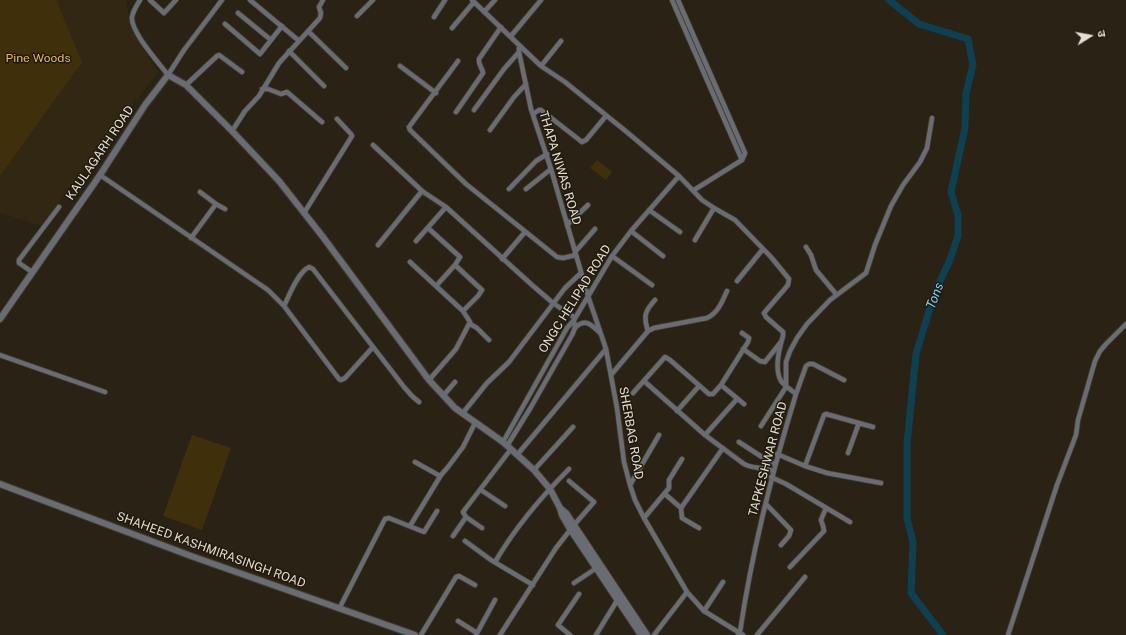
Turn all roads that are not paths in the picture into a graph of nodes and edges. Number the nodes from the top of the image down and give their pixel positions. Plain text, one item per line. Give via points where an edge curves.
1 (140, 0) edge
2 (150, 0) edge
3 (176, 0) edge
4 (222, 0) edge
5 (250, 0) edge
6 (323, 0) edge
7 (373, 0) edge
8 (445, 0) edge
9 (495, 0) edge
10 (541, 0) edge
11 (672, 0) edge
12 (678, 0) edge
13 (473, 1) edge
14 (682, 9) junction
15 (484, 12) junction
16 (677, 12) junction
17 (238, 13) dead end
18 (358, 16) dead end
19 (434, 17) dead end
20 (225, 24) dead end
21 (282, 26) junction
22 (501, 27) junction
23 (452, 28) dead end
24 (308, 31) junction
25 (511, 36) junction
26 (271, 40) junction
27 (298, 40) junction
28 (561, 41) dead end
29 (519, 45) junction
30 (289, 51) junction
31 (519, 52) junction
32 (458, 61) dead end
33 (400, 66) dead end
34 (541, 66) junction
35 (346, 68) dead end
36 (242, 72) dead end
37 (168, 75) junction
38 (526, 84) junction
39 (186, 85) junction
40 (324, 86) dead end
41 (262, 89) junction
42 (436, 92) junction
43 (721, 105) junction
44 (474, 110) dead end
45 (456, 112) dead end
46 (533, 114) junction
47 (606, 116) junction
48 (932, 118) dead end
49 (337, 119) dead end
50 (322, 122) dead end
51 (490, 130) dead end
52 (232, 131) junction
53 (373, 144) dead end
54 (547, 154) junction
55 (742, 160) junction
56 (551, 169) junction
57 (100, 175) junction
58 (680, 176) junction
59 (509, 188) dead end
60 (526, 189) dead end
61 (694, 190) junction
62 (422, 191) junction
63 (200, 192) dead end
64 (216, 204) junction
65 (588, 205) dead end
66 (58, 207) dead end
67 (446, 207) junction
68 (714, 208) junction
69 (225, 209) dead end
70 (649, 210) junction
71 (304, 213) junction
72 (567, 225) junction
73 (428, 228) junction
74 (595, 230) dead end
75 (631, 231) junction
76 (525, 232) junction
77 (680, 232) dead end
78 (191, 238) junction
79 (695, 240) dead end
80 (416, 241) dead end
81 (378, 245) dead end
82 (806, 247) dead end
83 (763, 248) junction
84 (575, 254) junction
85 (612, 256) junction
86 (663, 256) dead end
87 (502, 259) junction
88 (410, 262) dead end
89 (455, 265) junction
90 (32, 272) junction
91 (581, 273) junction
92 (737, 281) dead end
93 (652, 285) dead end
94 (436, 286) junction
95 (727, 291) dead end
96 (836, 294) junction
97 (588, 296) junction
98 (655, 300) dead end
99 (553, 304) junction
100 (284, 306) junction
101 (463, 311) junction
102 (0, 319) edge
103 (575, 319) junction
104 (470, 324) junction
105 (1126, 324) edge
106 (575, 328) junction
107 (648, 331) junction
108 (742, 333) dead end
109 (601, 334) junction
110 (489, 340) dead end
111 (781, 342) junction
112 (373, 347) junction
113 (606, 348) junction
114 (743, 349) junction
115 (0, 355) edge
116 (611, 375) junction
117 (429, 380) junction
118 (844, 380) dead end
119 (644, 381) junction
120 (455, 382) dead end
121 (720, 385) junction
122 (699, 386) junction
123 (786, 387) junction
124 (105, 392) dead end
125 (634, 393) dead end
126 (796, 394) junction
127 (443, 396) junction
128 (737, 399) junction
129 (419, 402) dead end
130 (744, 404) dead end
131 (677, 411) junction
132 (462, 414) junction
133 (475, 423) junction
134 (858, 423) junction
135 (761, 426) dead end
136 (573, 427) dead end
137 (873, 427) dead end
138 (659, 435) dead end
139 (705, 435) junction
140 (739, 442) dead end
141 (507, 446) junction
142 (723, 448) junction
143 (848, 453) dead end
144 (777, 454) junction
145 (517, 455) junction
146 (682, 459) dead end
147 (416, 462) dead end
148 (775, 464) junction
149 (806, 466) junction
150 (569, 469) dead end
151 (534, 470) junction
152 (773, 471) junction
153 (440, 476) junction
154 (771, 477) junction
155 (569, 481) dead end
156 (881, 482) dead end
157 (0, 484) edge
158 (630, 485) junction
159 (0, 488) edge
160 (550, 489) junction
161 (481, 490) junction
162 (665, 494) junction
163 (766, 504) junction
164 (504, 506) dead end
165 (681, 508) junction
166 (826, 508) junction
167 (437, 511) dead end
168 (466, 517) junction
169 (644, 518) junction
170 (850, 522) dead end
171 (410, 526) junction
172 (572, 527) junction
173 (482, 528) dead end
174 (699, 528) dead end
175 (453, 536) dead end
176 (465, 541) dead end
177 (781, 545) dead end
178 (495, 562) junction
179 (598, 567) junction
180 (790, 567) dead end
181 (805, 577) dead end
182 (723, 582) dead end
183 (574, 583) dead end
184 (475, 585) dead end
185 (533, 585) junction
186 (687, 592) junction
187 (579, 594) dead end
188 (619, 598) junction
189 (495, 600) dead end
190 (339, 609) junction
191 (704, 611) junction
192 (458, 621) dead end
193 (476, 634) edge
194 (740, 634) edge
195 (402, 635) edge
196 (415, 635) edge
197 (421, 635) edge
198 (500, 635) edge
199 (570, 635) edge
200 (596, 635) edge
201 (645, 635) edge
202 (654, 635) edge
203 (757, 635) edge
204 (1008, 635) edge

1 - 37 street via 132,23 148,50
2 - 3 street via 164,13
4 - 37 street, KAULAGARH ROAD
5 - 21 street
6 - 24 street via 318,7 321,15
7 - 18 street
8 - 19 street
9 - 15 street
10 - 25 street
11 - 16 street
12 - 14 street
13 - 15 street
13 - 23 street
14 - 16 street
14 - 43 street
15 - 22 street
16 - 43 street
17 - 26 street
20 - 26 street via 260,54
21 - 26 street
21 - 27 street
22 - 25 street
22 - 45 street via 479,60 483,73
24 - 27 street
24 - 35 street
25 - 29 street
27 - 30 street
28 - 34 street
29 - 31 street, THAPA NIWAS ROAD
29 - 34 street
30 - 40 street
30 - 41 street via 278,63
31 - 38 street, THAPA NIWAS ROAD
31 - 44 street
32 - 42 street
33 - 42 street
34 - 47 street
36 - 39 street via 219,55
37 - 39 street
37 - 57 street, KAULAGARH ROAD via 145,105
38 - 46 street, THAPA NIWAS ROAD
38 - 51 street
39 - 52 street
41 - 50 street via 281,94 287,92
41 - 52 street
42 - 76 street via 409,127 410,130 466,184
43 - 55 street
43 - 55 street via 745,153
46 - 47 street via 541,110 582,142
46 - 54 street, THAPA NIWAS ROAD
47 - 58 street
48 - 96 street, TAPKESHWAR ROAD via 927,148 891,206 866,273
49 - 71 street via 352,136
52 - 71 street via 279,181
53 - 62 street
54 - 56 street, THAPA NIWAS ROAD
54 - 59 street via 536,161
55 - 61 street
56 - 60 street
56 - 72 street, THAPA NIWAS ROAD
57 - 78 street
57 - 90 street, KAULAGARH ROAD
58 - 61 street
58 - 70 street, ONGC HELIPAD ROAD
61 - 68 street via 702,200
62 - 67 street
62 - 81 street
63 - 64 street
64 - 69 street
64 - 78 street
65 - 72 street
66 - 90 street via 19,260 20,265
67 - 73 street
67 - 87 street
68 - 79 street
68 - 83 street via 735,220
70 - 75 street, ONGC HELIPAD ROAD
70 - 77 street
71 - 117 street
72 - 84 street, THAPA NIWAS ROAD
73 - 80 street
73 - 89 street via 460,255
74 - 84 street
75 - 85 street, ONGC HELIPAD ROAD
75 - 86 street
76 - 84 street via 559,258
76 - 87 street
78 - 100 street via 268,290
82 - 96 street via 812,255 816,270
83 - 92 street
83 - 111 street via 789,279 788,285 764,313 783,332
84 - 91 street, THAPA NIWAS ROAD
85 - 93 street
85 - 97 street, ONGC HELIPAD ROAD
87 - 99 street
88 - 94 street
89 - 94 street
89 - 101 street via 482,290
90 - 102 street, KAULAGARH ROAD
91 - 97 street, THAPA NIWAS ROAD
91 - 99 street
94 - 101 street
95 - 107 street via 717,311 707,318
96 - 123 street, TAPKESHWAR ROAD via 807,324 790,351 786,362
97 - 103 street, ONGC HELIPAD ROAD
97 - 109 street, SHERBAG ROAD
98 - 107 street via 646,313
99 - 103 street
99 - 132 street via 509,362 487,383
100 - 112 street via 341,380
100 - 112 street via 300,276 309,267
101 - 104 street
103 - 106 street
103 - 141 street, ONGC HELIPAD ROAD via 567,328
104 - 110 street
104 - 117 street via 456,349
105 - 204 street via 1103,348 1095,361 1076,435
106 - 109 street via 585,322
106 - 141 street
107 - 116 street
108 - 114 street via 749,340
109 - 113 street, SHERBAG ROAD
111 - 114 street via 765,362
111 - 123 street via 778,372
112 - 129 street
113 - 116 street, SHERBAG ROAD
113 - 145 street
114 - 121 street
115 - 124 street
116 - 158 street, SHERBAG ROAD
117 - 127 street
118 - 126 street via 809,364
119 - 122 street via 665,357
119 - 125 street
119 - 131 street
120 - 127 street
121 - 122 street via 711,394
121 - 128 street
122 - 131 street
123 - 126 street, TAPKESHWAR ROAD
123 - 135 street
126 - 144 street, TAPKESHWAR ROAD
127 - 132 street
128 - 130 street
128 - 139 street
131 - 139 street
132 - 133 street
133 - 141 street
133 - 153 street via 460,451
134 - 137 street
134 - 143 street
134 - 149 street via 824,415
136 - 151 street
138 - 158 street
139 - 142 street
140 - 148 street
141 - 145 street
141 - 161 street
142 - 152 street via 751,467
142 - 165 street
144 - 148 street, TAPKESHWAR ROAD
144 - 149 street
145 - 151 street
146 - 162 street via 669,480 669,488
147 - 153 street
148 - 152 street, TAPKESHWAR ROAD
149 - 156 street via 826,473
150 - 160 street
151 - 160 street
152 - 154 street, TAPKESHWAR ROAD
153 - 171 street
154 - 163 street, TAPKESHWAR ROAD
154 - 166 street
155 - 172 street via 594,502
157 - 190 street, SHAHEED KASHMIRASINGH ROAD
158 - 169 street, SHERBAG ROAD
159 - 195 street, SHAHEED KASHMIRASINGH ROAD
160 - 172 street via 562,515
160 - 178 street via 504,546
161 - 164 street
161 - 168 street via 463,512
162 - 165 street
162 - 169 street
163 - 177 street via 791,530
163 - 194 street, TAPKESHWAR ROAD via 747,584
165 - 174 street via 682,518
166 - 170 street
166 - 180 street via 821,520 824,531
167 - 171 street via 425,532
168 - 173 street
168 - 175 street
169 - 186 street, SHERBAG ROAD
171 - 190 street via 389,518 385,519
172 - 179 street
172 - 185 street
176 - 178 street
178 - 185 street
179 - 183 street
179 - 188 street
181 - 203 street
182 - 191 street
184 - 197 street via 459,576 456,577
185 - 198 street
186 - 191 street, SHERBAG ROAD
186 - 202 street
187 - 199 street via 558,625
188 - 200 street
188 - 201 street
189 - 193 street
190 - 196 street, SHAHEED KASHMIRASINGH ROAD
191 - 194 street, SHERBAG ROAD
192 - 193 street

